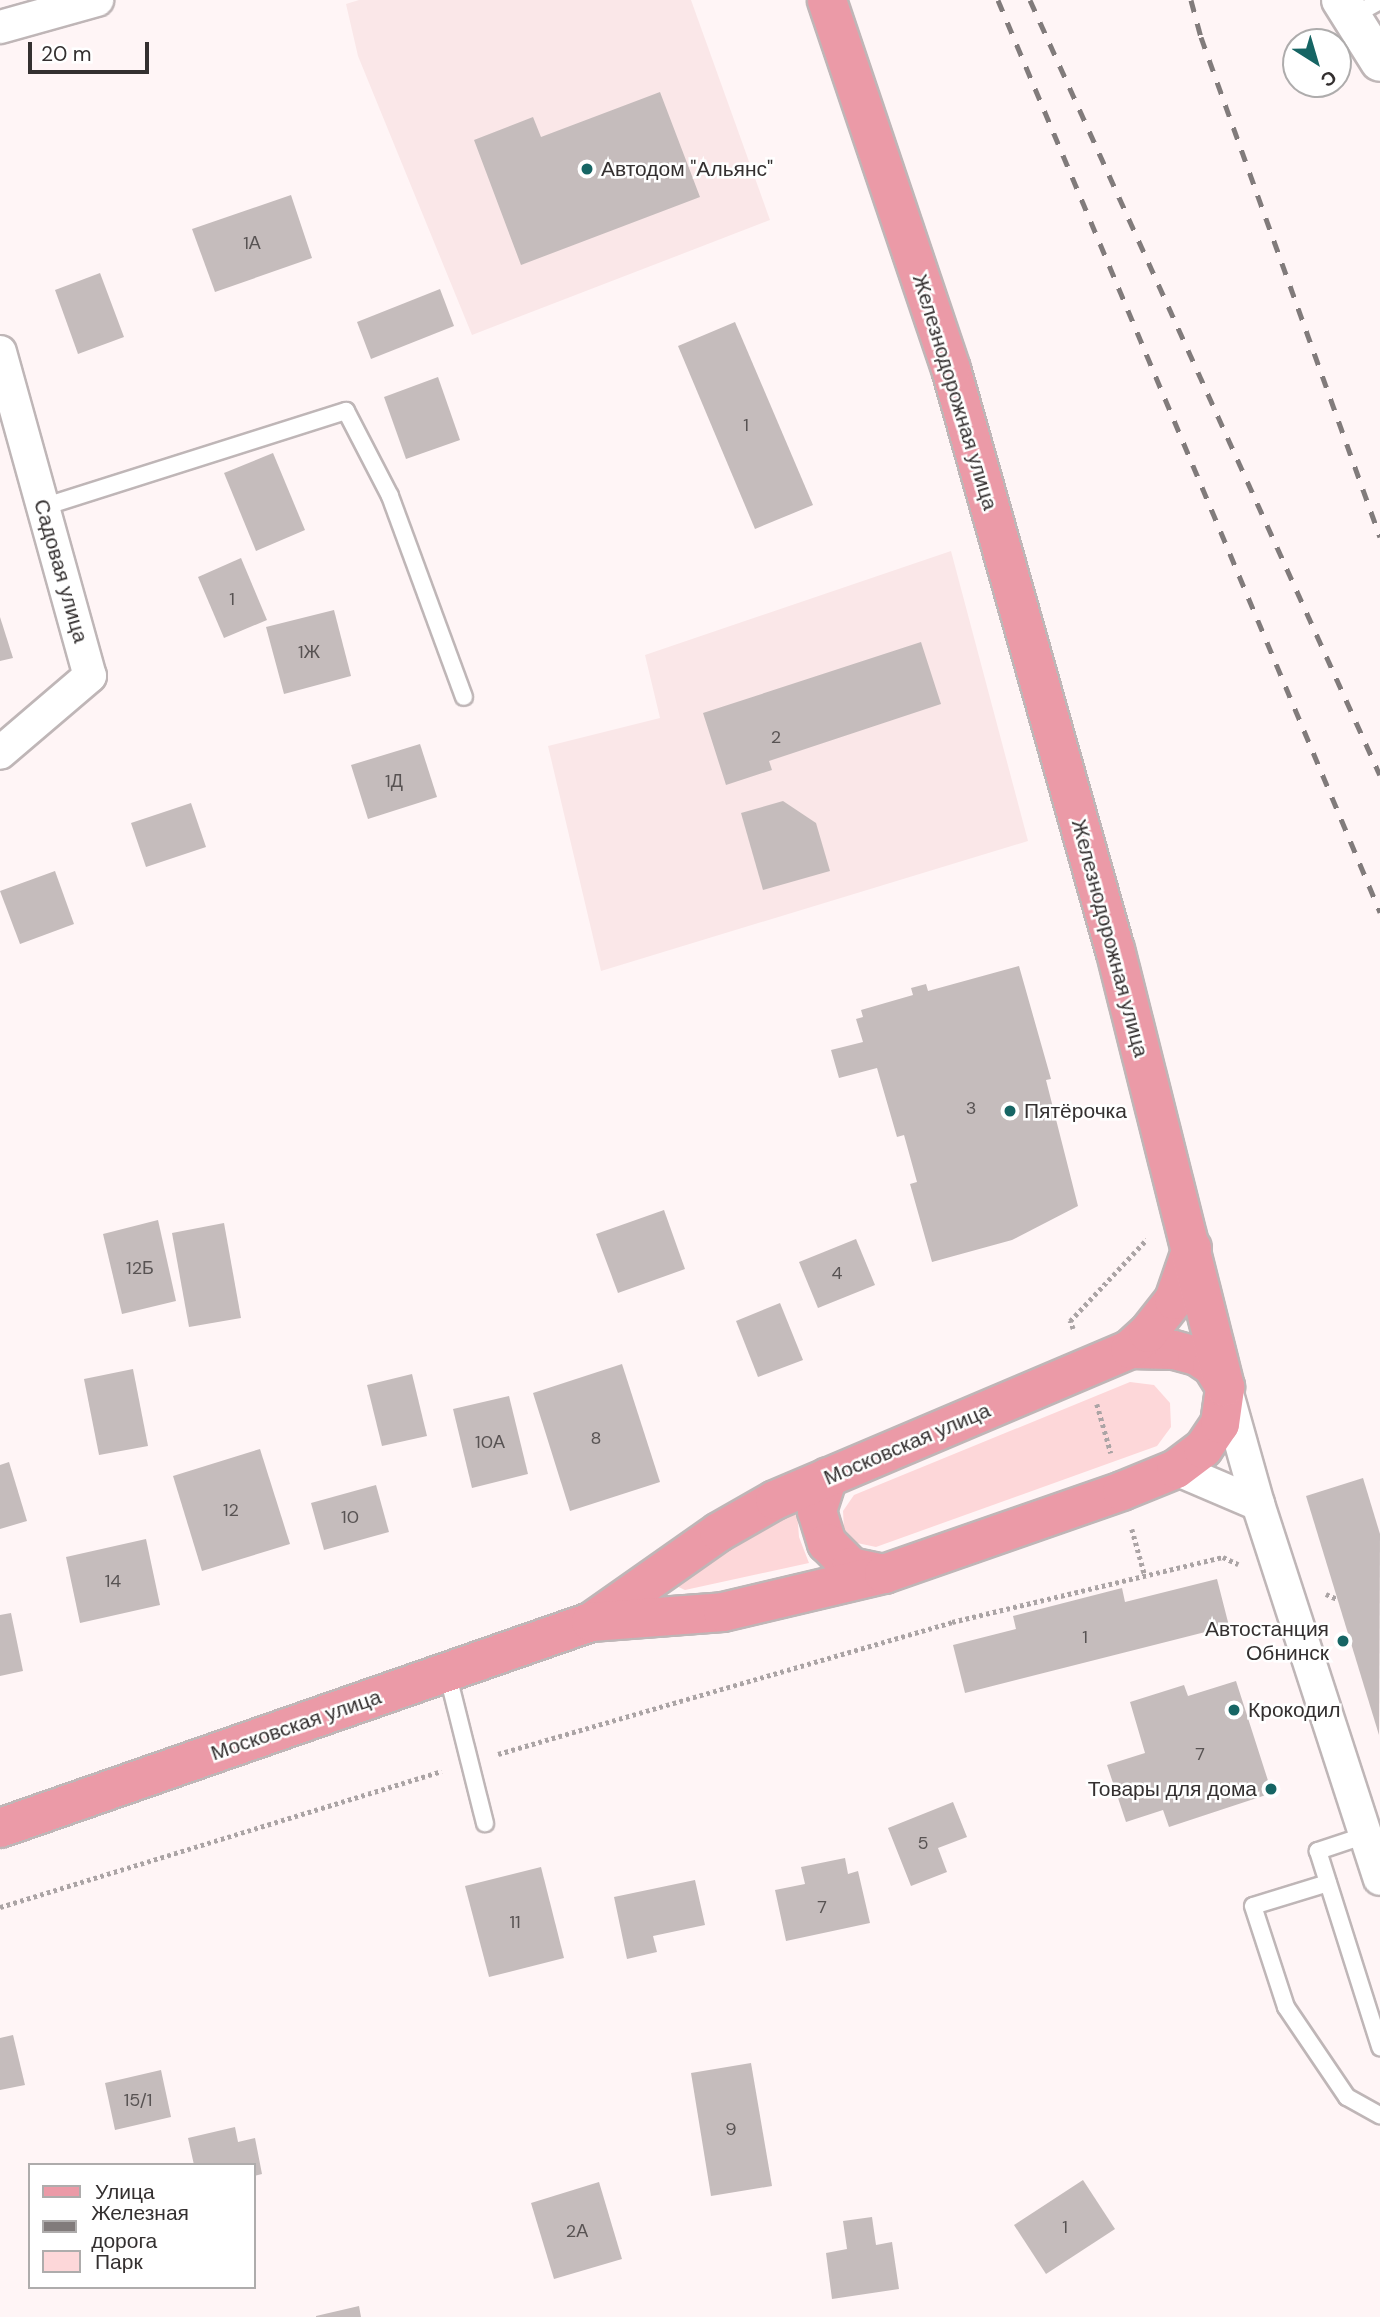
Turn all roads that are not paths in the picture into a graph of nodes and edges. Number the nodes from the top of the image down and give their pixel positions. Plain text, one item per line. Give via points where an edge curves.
1 (97, 0) edge
2 (827, 0) edge
3 (1357, 6) edge
4 (0, 27) edge
5 (1380, 62) edge
6 (0, 352) edge
7 (43, 507) junction
8 (464, 697) dead end
9 (0, 753) edge
10 (1192, 1248) junction
11 (1130, 1349) junction
12 (1226, 1387) junction
13 (1176, 1469) junction
14 (828, 1477) junction
15 (1258, 1504) junction
16 (884, 1574) junction
17 (591, 1622) junction
18 (447, 1672) junction
19 (485, 1823) dead end
20 (0, 1828) edge
21 (1366, 1835) junction
22 (1380, 1879) edge
23 (1328, 1883) junction
24 (1380, 2047) edge
25 (1380, 2115) edge

1 - 4 street
2 - 10 main road, Железнодорожная улица via 951,369 1115,950
3 - 5 street
6 - 7 street, Садовая улица
7 - 8 lane via 346,411 390,496
7 - 9 street, Садовая улица via 90,676
10 - 11 main road, Московская улица via 1174,1300
10 - 12 main road, Железнодорожная улица
11 - 12 main road via 1174,1350 1197,1356
11 - 14 main road, Московская улица
12 - 13 main road, Московская улица via 1225,1406 1213,1437
12 - 15 street, Железнодорожная улица
13 - 15 street
13 - 16 main road, Московская улица
14 - 16 main road via 817,1511 827,1543 851,1567
14 - 17 main road, Московская улица via 719,1532
15 - 21 street, Железнодорожная улица
16 - 17 main road, Московская улица via 723,1612
17 - 18 main road, Московская улица
18 - 19 lane
18 - 20 main road, Московская улица
21 - 22 street, Железнодорожная улица
21 - 23 lane via 1318,1851
23 - 24 lane
23 - 25 lane via 1253,1906 1286,2007 1348,2097

